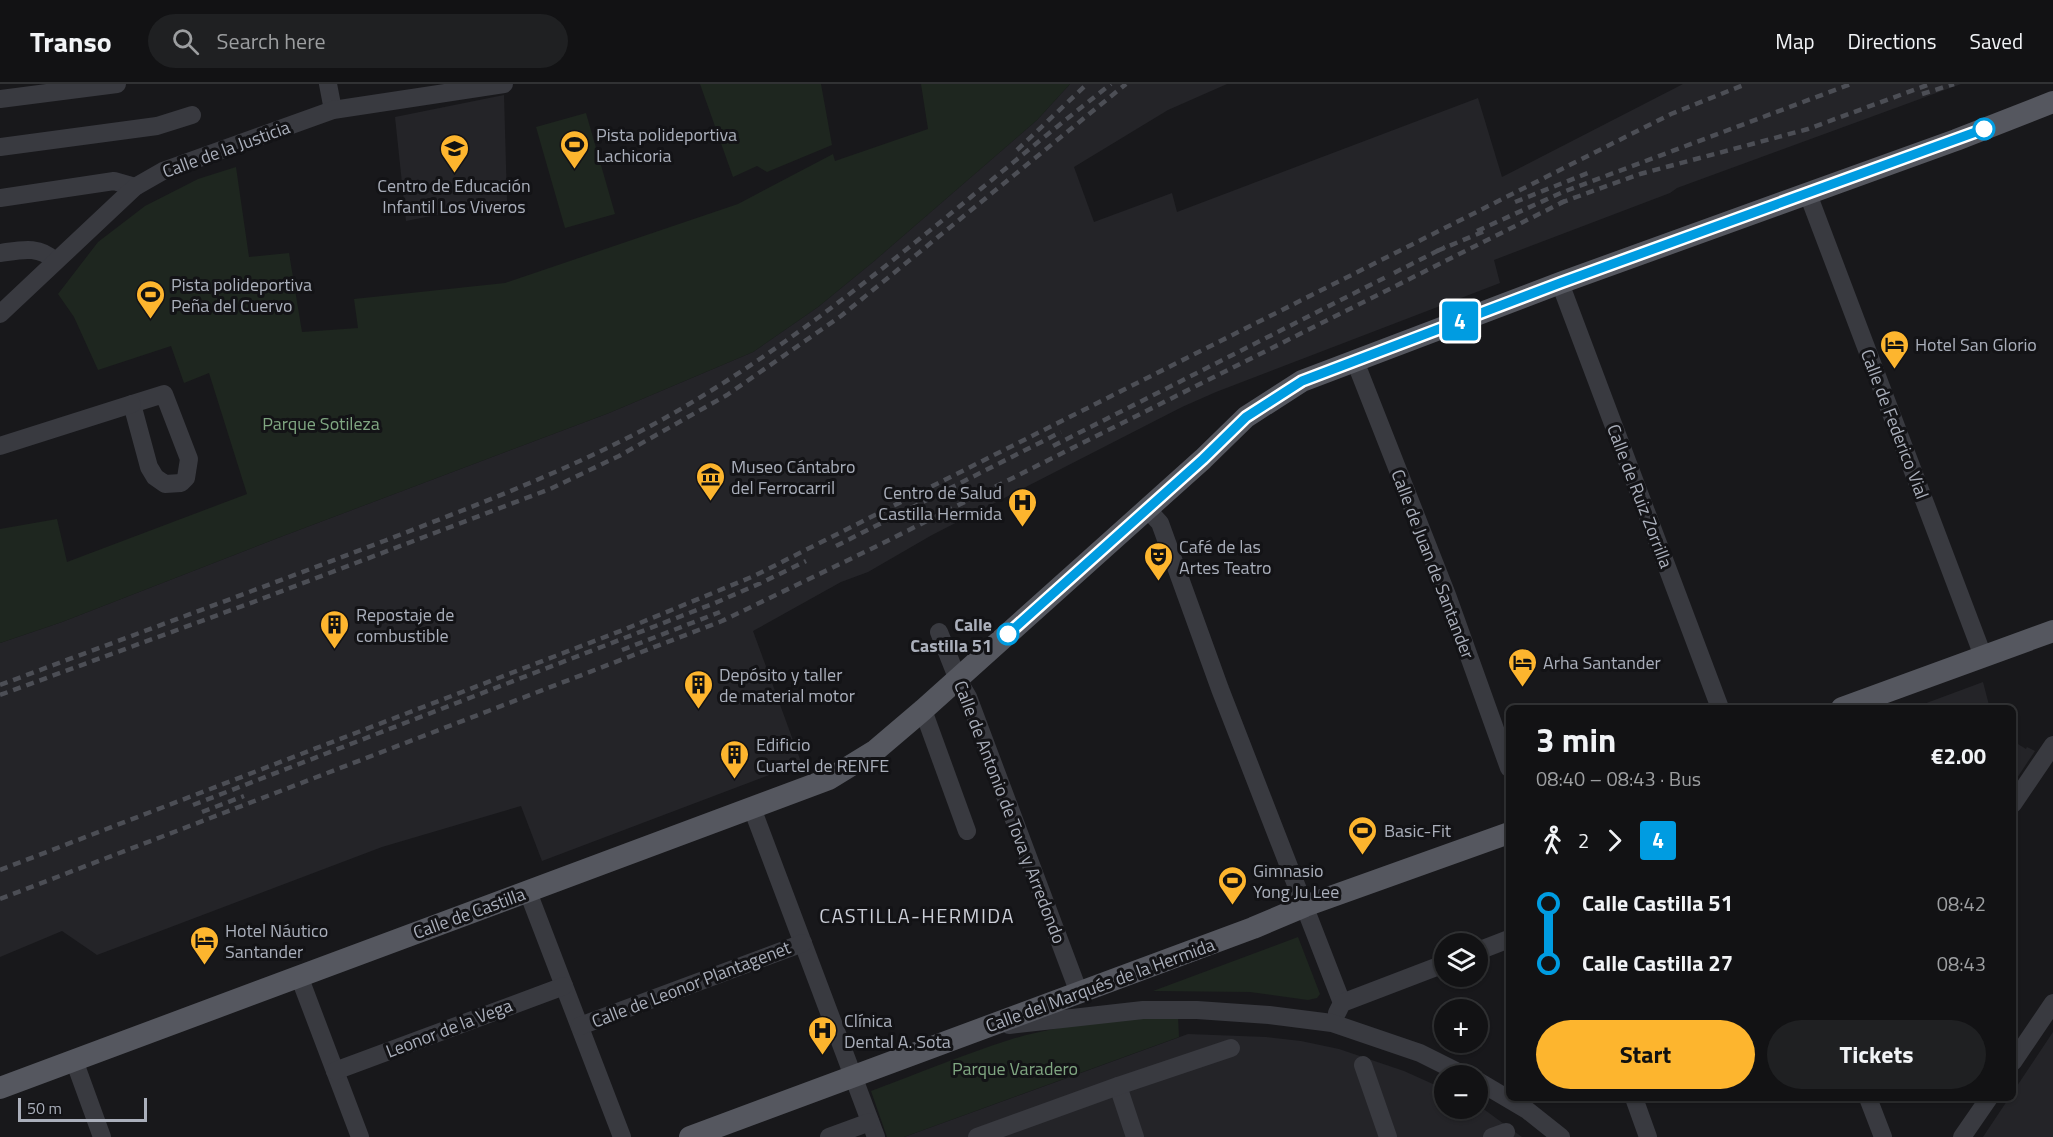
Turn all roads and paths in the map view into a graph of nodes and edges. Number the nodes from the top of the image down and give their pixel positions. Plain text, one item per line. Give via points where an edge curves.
1 (117, 84) edge
2 (328, 84) edge
3 (504, 84) edge
4 (0, 99) edge
5 (2053, 102) edge
6 (333, 110) junction
7 (192, 115) dead end
8 (0, 147) edge
9 (135, 187) junction
10 (0, 198) edge
11 (1812, 204) junction
12 (0, 253) edge
13 (55, 261) junction
14 (1560, 283) junction
15 (0, 314) edge
16 (1355, 361) junction
17 (132, 404) junction
18 (0, 446) edge
19 (1147, 509) junction
20 (2053, 631) edge
21 (939, 632) dead end
22 (1983, 656) junction
23 (958, 680) junction
24 (1719, 705) edge
25 (1850, 705) edge
26 (923, 710) junction
27 (2053, 745) edge
28 (1506, 760) edge
29 (2016, 800) edge
30 (752, 808) junction
31 (967, 831) dead end
32 (1506, 834) edge
33 (528, 892) junction
34 (1305, 906) junction
35 (1506, 940) edge
36 (803, 943) junction
37 (1488, 947) edge
38 (1434, 968) edge
39 (299, 976) junction
40 (564, 986) junction
41 (1079, 993) junction
42 (1342, 1003) junction
43 (2053, 1003) edge
44 (1332, 1023) junction
45 (580, 1026) junction
46 (982, 1029) junction
47 (1231, 1048) dead end
48 (2016, 1058) edge
49 (74, 1060) junction
50 (1363, 1065) dead end
51 (1444, 1065) edge
52 (335, 1071) junction
53 (854, 1075) junction
54 (1118, 1086) junction
55 (1488, 1087) edge
56 (0, 1088) edge
57 (1506, 1098) edge
58 (1512, 1101) edge
59 (1635, 1101) edge
60 (1869, 1101) edge
61 (1987, 1101) edge
62 (873, 1129) edge
63 (102, 1137) edge
64 (360, 1137) edge
65 (622, 1137) edge
66 (690, 1137) edge
67 (828, 1137) edge
68 (977, 1137) edge
69 (1135, 1137) edge
70 (1388, 1137) edge
71 (1561, 1137) edge
72 (1648, 1137) edge
73 (1883, 1137) edge
74 (1962, 1137) edge

1 - 4 street
2 - 6 street
3 - 6 street, Calle de la Justicia
5 - 11 main road, Calle de Castilla
6 - 9 street, Calle de la Justicia via 163,171
7 - 8 street via 157,126
9 - 10 street via 114,182
9 - 13 street, Calle de la Justicia
11 - 14 main road, Calle de Castilla
11 - 22 street, Calle de Federico Vial
12 - 13 street via 34,249
13 - 15 street, Calle de la Justicia
14 - 16 main road, Calle de Castilla
14 - 24 street, Calle de Ruiz Zorrilla
16 - 19 main road, Calle de Castilla via 1302,381 1246,417
16 - 28 street, Calle de Juan de Santander via 1447,595
17 - 17 street via 148,467 165,484 181,483 186,478 189,459 164,394
17 - 18 street
19 - 23 main road, Calle de Castilla
19 - 34 street via 1160,523
20 - 22 main road
21 - 23 street, Calle de Antonio de Tova y Arredondo
22 - 25 main road
23 - 26 main road, Calle de Castilla
23 - 41 street, Calle de Antonio de Tova y Arredondo
26 - 30 main road, Calle de Castilla via 876,750 829,779
26 - 31 street
27 - 29 street
30 - 33 main road, Calle de Castilla
30 - 36 street
32 - 34 main road, Calle del Marqués de la Hermida
33 - 39 main road, Calle de Castilla
33 - 40 street
34 - 41 main road, Calle del Marqués de la Hermida
34 - 42 street
35 - 37 street
36 - 45 street, Calle de Leonor Plantagenet
36 - 53 street
38 - 42 street
39 - 49 main road, Calle de Castilla
39 - 52 street
40 - 45 street
40 - 52 street, Leonor de la Vega
41 - 46 main road, Calle del Marqués de la Hermida
42 - 44 street
43 - 48 street
44 - 46 street via 1168,1009
44 - 51 street
45 - 65 street
46 - 53 main road, Calle del Marqués de la Hermida
47 - 54 street
49 - 56 main road, Calle de Castilla
49 - 63 street
50 - 70 street
52 - 64 street
53 - 62 street
53 - 66 main road, Calle del Marqués de la Hermida
54 - 68 street
54 - 69 street
55 - 57 street
58 - 71 street
59 - 72 street
60 - 73 street
61 - 74 street
62 - 67 street

